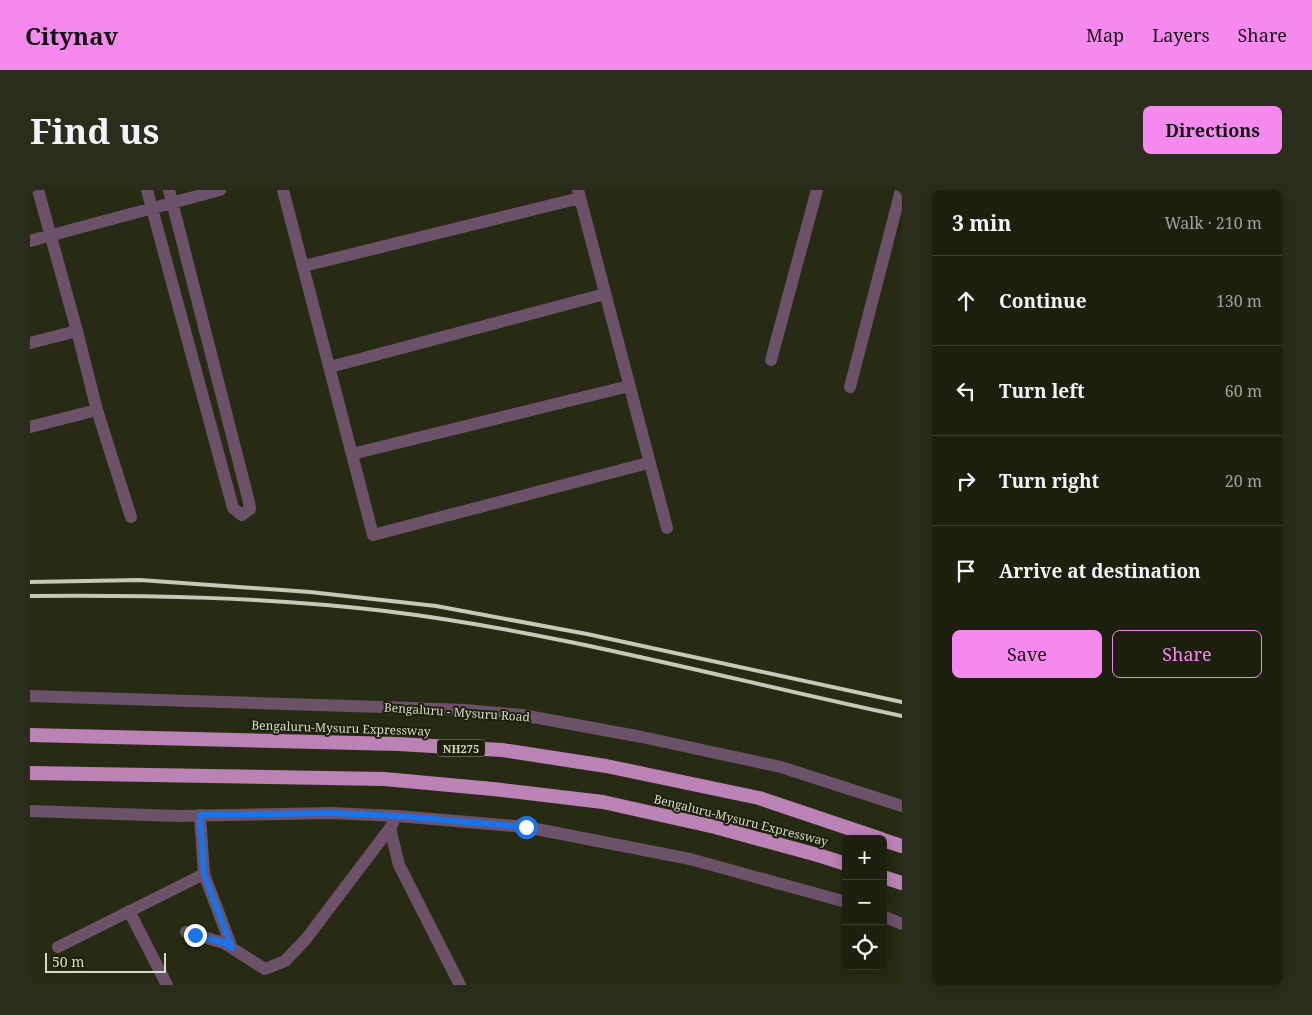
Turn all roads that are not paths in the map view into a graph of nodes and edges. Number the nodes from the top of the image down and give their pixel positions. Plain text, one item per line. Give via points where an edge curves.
1 (38, 190) edge
2 (146, 190) edge
3 (169, 190) edge
4 (220, 190) edge
5 (283, 190) edge
6 (817, 190) edge
7 (901, 190) edge
8 (579, 194) edge
9 (173, 203) junction
10 (151, 208) junction
11 (50, 237) junction
12 (30, 242) edge
13 (304, 266) junction
14 (605, 294) junction
15 (77, 331) junction
16 (30, 343) edge
17 (771, 360) dead end
18 (330, 367) junction
19 (629, 386) junction
20 (850, 387) dead end
21 (97, 410) junction
22 (30, 427) edge
23 (352, 454) junction
24 (648, 463) junction
25 (131, 518) dead end
26 (667, 528) dead end
27 (30, 696) edge
28 (30, 735) edge
29 (30, 772) edge
30 (902, 806) edge
31 (30, 811) edge
32 (200, 815) junction
33 (397, 816) junction
34 (390, 828) junction
35 (870, 835) edge
36 (887, 841) edge
37 (902, 846) edge
38 (842, 863) edge
39 (204, 874) junction
40 (887, 878) edge
41 (902, 883) edge
42 (842, 901) edge
43 (129, 911) junction
44 (887, 918) edge
45 (902, 924) edge
46 (186, 932) dead end
47 (58, 947) dead end
48 (232, 948) junction
49 (167, 985) edge
50 (460, 985) edge

1 - 11 street
2 - 10 street
3 - 9 street
4 - 9 street
5 - 13 street
6 - 17 street
7 - 20 street
8 - 13 street
8 - 14 street
9 - 10 street
9 - 10 street via 249,502 250,509 242,514 233,508
10 - 11 street
11 - 12 street
11 - 15 street
13 - 18 street
14 - 18 street
14 - 19 street
15 - 16 street
15 - 21 street
18 - 23 street
19 - 23 street
19 - 24 street
21 - 22 street
21 - 25 street
23 - 24 street via 373,535
24 - 26 street
27 - 30 street, Bengaluru - Mysuru Road via 383,706 522,714 781,766
28 - 35 highway, Bengaluru-Mysuru Expressway / NH275 via 398,744 502,750 606,766 759,798
29 - 38 highway, Bengaluru-Mysuru Expressway via 384,779 502,790 603,802 715,827
31 - 32 street
32 - 33 street via 332,813
32 - 39 street
33 - 34 street
33 - 42 street via 526,827 690,859
34 - 48 street via 306,939 285,961 264,968
34 - 50 street via 399,865
36 - 37 highway, Bengaluru-Mysuru Expressway / NH275
39 - 43 street
39 - 48 street
40 - 41 highway
43 - 47 street
43 - 49 street
44 - 45 street
46 - 48 street

